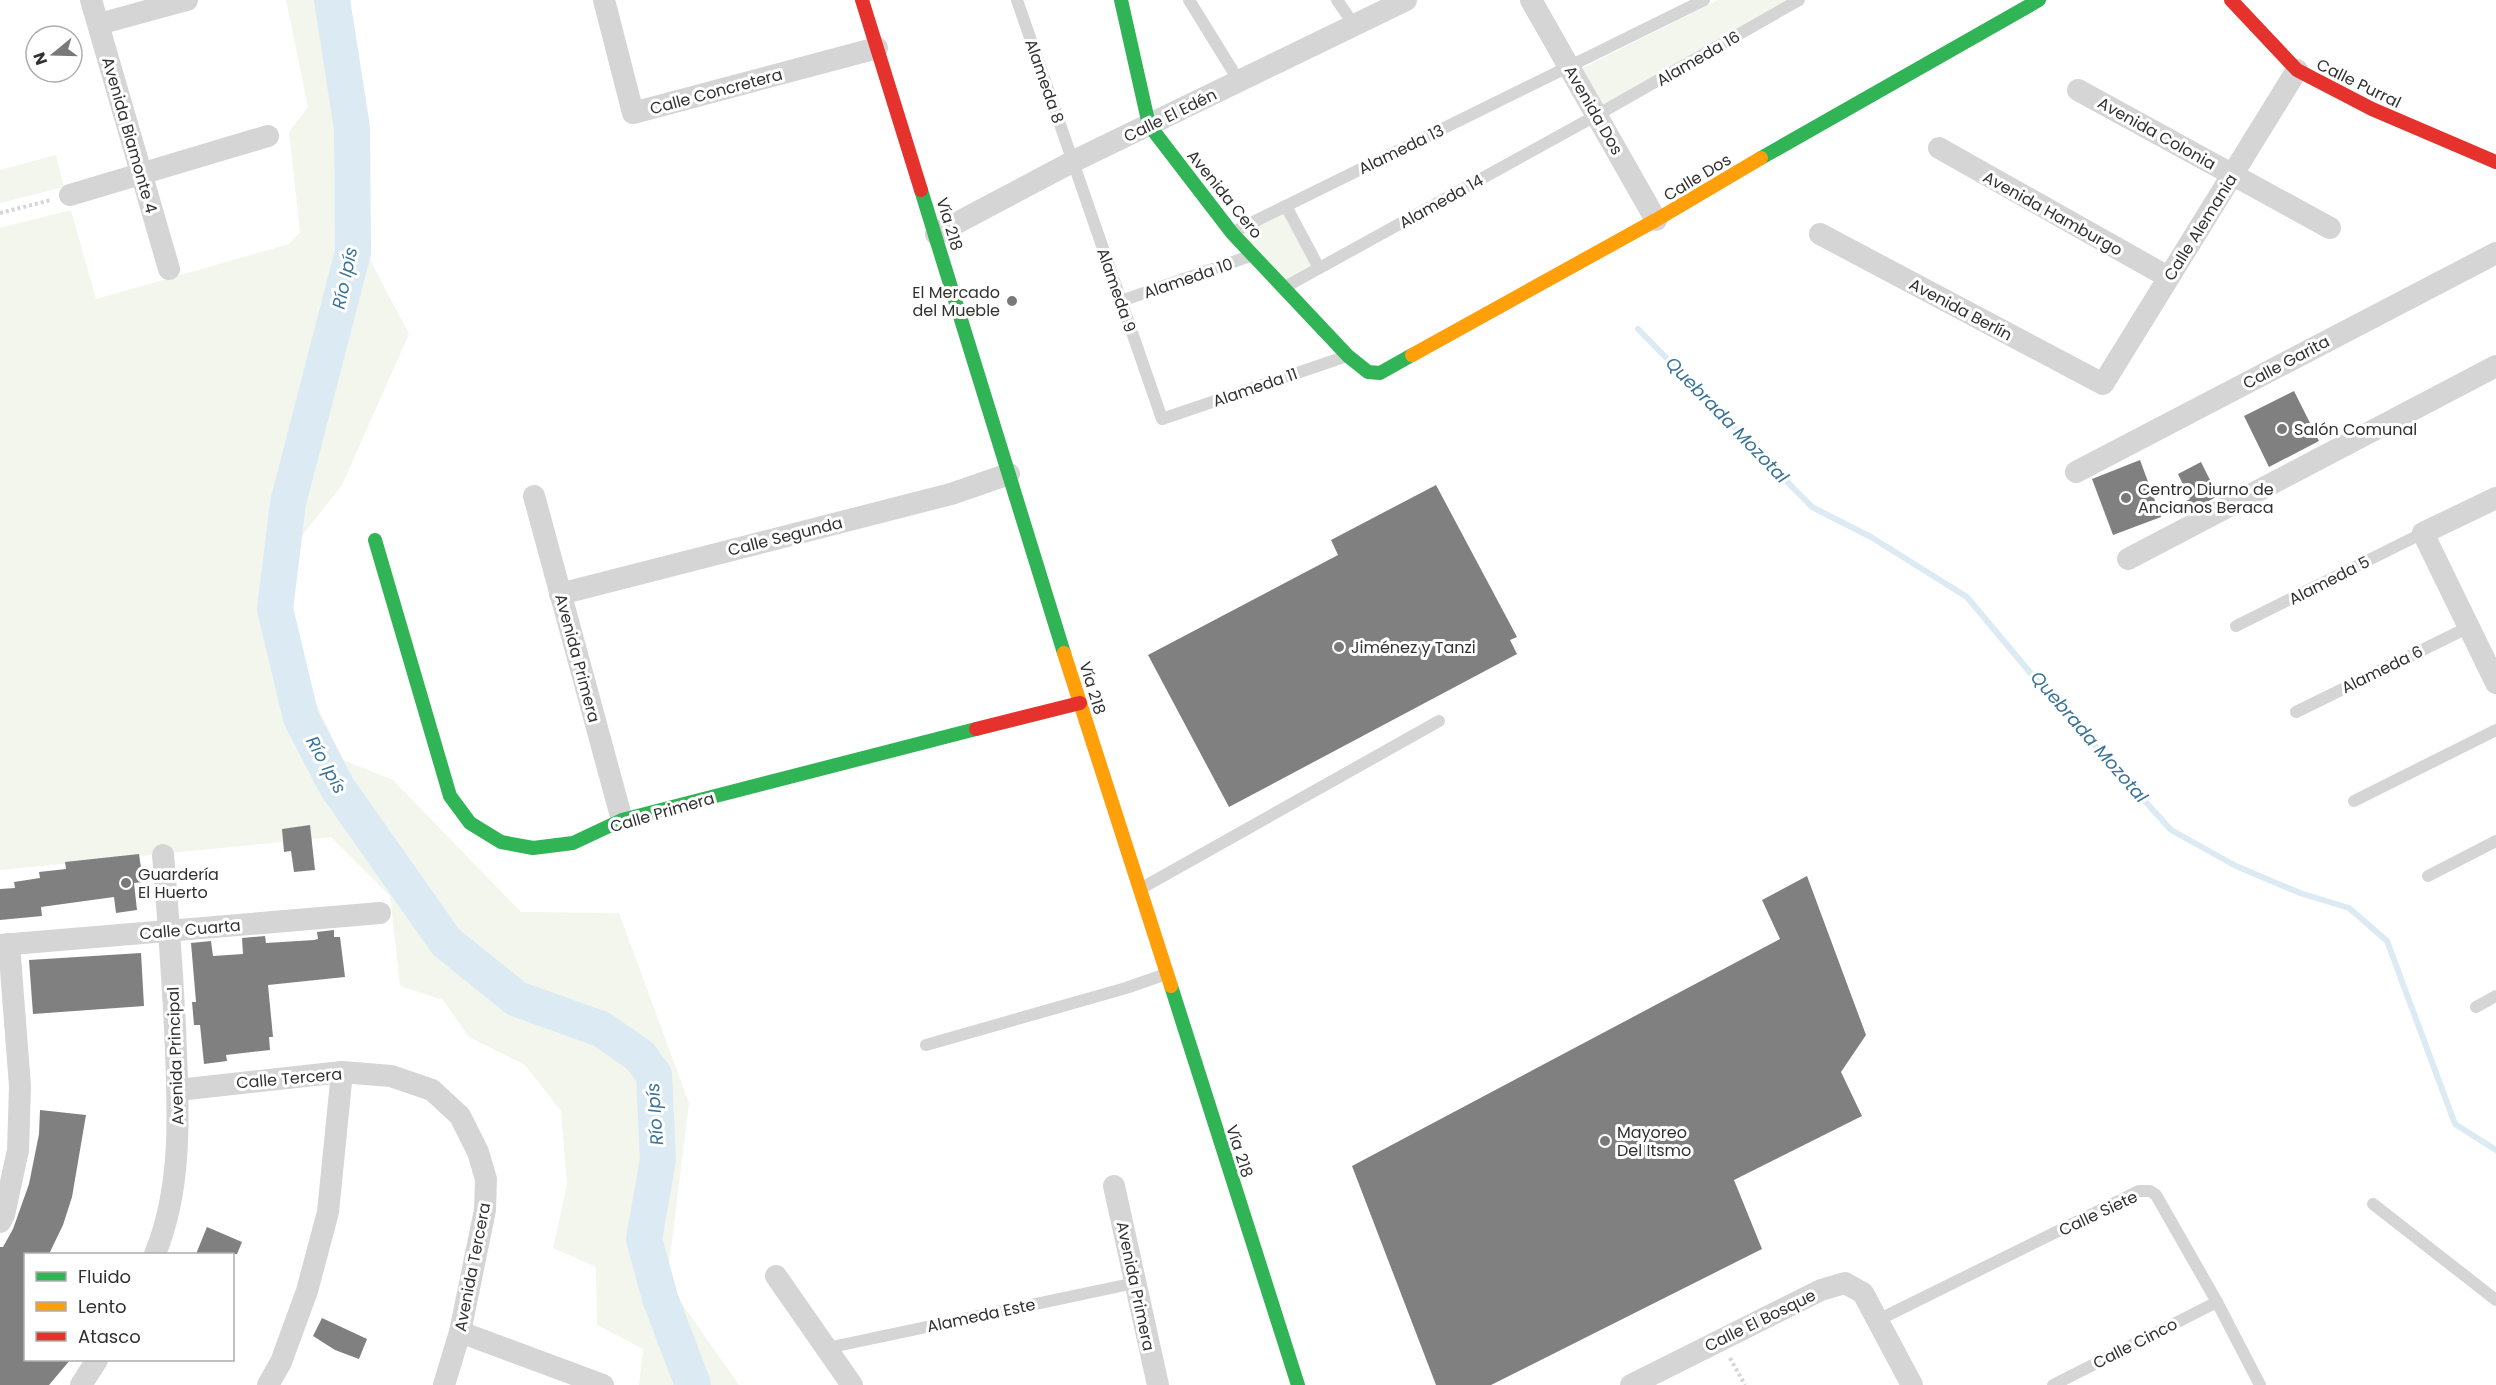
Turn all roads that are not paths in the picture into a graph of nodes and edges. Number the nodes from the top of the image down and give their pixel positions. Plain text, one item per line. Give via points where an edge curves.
1 (91, 0) edge
2 (187, 0) edge
3 (604, 0) edge
4 (862, 0) edge
5 (1017, 0) edge
6 (1120, 0) edge
7 (1189, 0) edge
8 (1337, 0) edge
9 (1406, 0) edge
10 (1531, 0) edge
11 (1704, 0) edge
12 (1799, 0) edge
13 (2038, 0) edge
14 (2231, 0) edge
15 (99, 24) junction
16 (1354, 25) junction
17 (877, 48) junction
18 (1570, 67) junction
19 (2297, 70) junction
20 (1239, 81) junction
21 (2079, 90) dead end
22 (1597, 115) junction
23 (1149, 125) junction
24 (268, 136) dead end
25 (1939, 148) dead end
26 (1072, 162) junction
27 (2496, 162) edge
28 (142, 174) junction
29 (2233, 175) junction
30 (70, 195) road end
31 (1286, 206) junction
32 (1656, 220) junction
33 (2330, 228) dead end
34 (1232, 232) junction
35 (936, 234) junction
36 (1820, 234) dead end
37 (2496, 253) edge
38 (1254, 255) junction
39 (1319, 268) junction
40 (169, 269) dead end
41 (2168, 277) junction
42 (1284, 287) junction
43 (1121, 301) junction
44 (1348, 356) junction
45 (2496, 366) edge
46 (1368, 372) joint
47 (2103, 384) joint
48 (1162, 419) joint
49 (2076, 472) dead end
50 (1009, 474) junction
51 (534, 496) dead end
52 (2496, 498) edge
53 (2423, 533) junction
54 (375, 540) dead end
55 (2128, 559) dead end
56 (560, 594) junction
57 (2236, 626) dead end
58 (2469, 627) junction
59 (2496, 683) edge
60 (1080, 703) junction
61 (2296, 712) dead end
62 (1439, 721) dead end
63 (2496, 730) edge
64 (2354, 801) dead end
65 (622, 820) junction
66 (2496, 841) edge
67 (163, 855) dead end
68 (2428, 876) dead end
69 (1139, 889) junction
70 (380, 913) dead end
71 (170, 930) junction
72 (5, 944) edge
73 (1166, 974) junction
74 (2496, 996) edge
75 (2476, 1006) dead end
76 (926, 1046) dead end
77 (342, 1072) junction
78 (178, 1090) junction
79 (460, 1116) joint
80 (1114, 1186) dead end
81 (2373, 1204) dead end
82 (0, 1222) edge
83 (155, 1253) edge
84 (776, 1276) dead end
85 (1135, 1283) junction
86 (2496, 1300) edge
87 (2217, 1302) junction
88 (1878, 1320) junction
89 (460, 1332) junction
90 (827, 1348) junction
91 (96, 1361) edge
92 (1155, 1384) edge
93 (81, 1385) edge
94 (268, 1385) edge
95 (444, 1385) edge
96 (603, 1385) edge
97 (852, 1385) edge
98 (1298, 1385) edge
99 (1631, 1385) edge
100 (1912, 1385) edge
101 (2053, 1385) edge
102 (2260, 1385) edge

1 - 15 street, Avenida Biamonte 4
2 - 15 street
3 - 17 street, Calle Concretera via 633,113
4 - 17 street, Vía 218
5 - 26 lane, Alameda 8
6 - 23 street, Avenida Cero
7 - 20 lane
8 - 16 lane
9 - 16 street, Calle El Edén
10 - 18 street, Avenida Dos
11 - 18 lane, Alameda 13
12 - 22 lane, Alameda 16
13 - 32 street, Calle Dos
14 - 19 street, Calle Purral
15 - 28 street, Avenida Biamonte 4
16 - 20 street, Calle El Edén
17 - 35 street, Vía 218
18 - 22 street, Avenida Dos
18 - 31 lane, Alameda 13
19 - 27 street, Calle Purral via 2372,109
19 - 29 street, Calle Alemania
20 - 23 street, Calle El Edén
21 - 29 street, Avenida Colonia
22 - 32 street, Avenida Dos
22 - 39 lane, Alameda 14
23 - 26 street, Calle El Edén
23 - 34 street, Avenida Cero
24 - 28 street
25 - 41 street, Avenida Hamburgo
26 - 35 street, Calle El Edén
26 - 43 lane, Alameda 9
28 - 30 street
28 - 40 street, Avenida Biamonte 4
29 - 33 street, Avenida Colonia
29 - 41 street, Calle Alemania
31 - 34 lane, Alameda 13
31 - 39 lane
32 - 46 street, Calle Dos via 1395,367 1380,373
34 - 38 street, Avenida Cero
35 - 50 street, Vía 218
36 - 47 street, Avenida Berlín
37 - 49 street, Calle Garita
38 - 42 street, Avenida Cero
38 - 43 lane, Alameda 10
39 - 42 lane, Alameda 14
41 - 47 street, Calle Alemania
42 - 44 street, Avenida Cero
43 - 48 lane, Alameda 9
44 - 46 street, Avenida Cero
44 - 48 lane, Alameda 11
45 - 55 street
50 - 56 street, Calle Segunda via 951,494
50 - 60 street, Vía 218
51 - 56 street, Avenida Primera
52 - 53 street
53 - 57 lane, Alameda 5
53 - 58 street
54 - 65 street, Calle Primera via 450,796 470,823 501,842 533,848 573,843
56 - 65 street, Avenida Primera
58 - 59 street
58 - 61 lane, Alameda 6
60 - 65 street, Calle Primera
60 - 69 street, Vía 218
62 - 69 lane
63 - 64 lane
66 - 68 lane
67 - 71 street, Avenida Principal
69 - 73 street, Vía 218
70 - 71 street, Calle Cuarta
71 - 72 street, Calle Cuarta
71 - 78 street, Avenida Principal
72 - 82 street via 20,1086 18,1150
73 - 76 lane
73 - 98 street, Vía 218
74 - 75 lane
77 - 78 street, Calle Tercera
77 - 79 street, Calle Tercera via 391,1076 432,1090
77 - 94 street via 328,1212 307,1291 281,1362
78 - 83 street, Avenida Principal via 176,1165 164,1234
79 - 89 street, Avenida Tercera via 486,1179 485,1210
80 - 85 street, Avenida Primera
81 - 86 lane
84 - 90 street
85 - 90 lane, Alameda Este
85 - 92 street, Avenida Primera
87 - 88 lane, Calle Siete via 2156,1195 2139,1191
87 - 101 lane, Calle Cinco
87 - 102 lane, Calle Siete
88 - 99 street, Calle El Bosque via 1863,1293 1845,1283 1821,1290
88 - 100 street
89 - 95 street, Avenida Tercera
89 - 96 street
90 - 97 street
91 - 93 street

